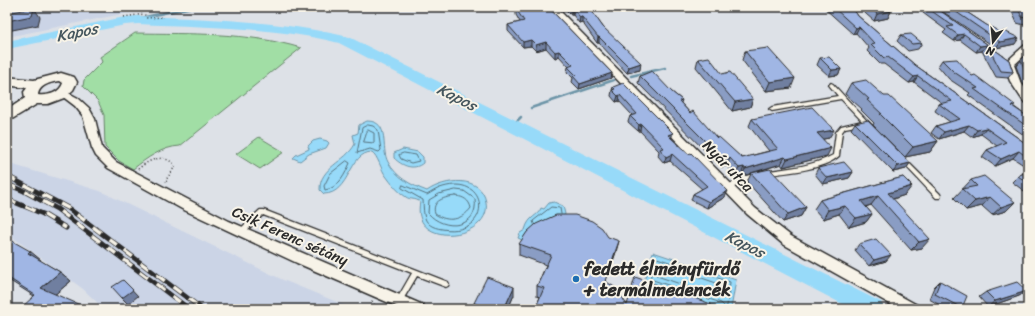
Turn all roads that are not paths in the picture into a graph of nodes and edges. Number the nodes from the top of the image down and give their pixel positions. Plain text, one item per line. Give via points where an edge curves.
1 (551, 7) edge
2 (1028, 47) edge
3 (7, 81) edge
4 (37, 85) junction
5 (831, 85) dead end
6 (63, 93) junction
7 (842, 97) junction
8 (34, 99) junction
9 (1028, 100) edge
10 (772, 109) dead end
11 (7, 117) edge
12 (866, 122) junction
13 (872, 128) edge
14 (899, 156) edge
15 (728, 188) junction
16 (938, 196) dead end
17 (241, 232) junction
18 (416, 272) junction
19 (446, 284) dead end
20 (399, 301) junction
21 (418, 309) edge
22 (912, 309) edge

1 - 15 street, Nyár utca
2 - 9 street via 1006,62
3 - 4 street
4 - 6 street via 54,78 65,78 70,82 70,86
4 - 8 street via 30,93
5 - 7 lane
6 - 8 street via 45,100
6 - 17 street, Csik Ferenc sétány via 73,99 89,118 94,143 100,155 131,176
7 - 10 lane
7 - 12 lane
8 - 11 street
12 - 13 lane
12 - 15 lane via 843,127 839,132 836,156 832,158 820,163 746,178
14 - 16 lane
15 - 22 street, Nyár utca via 751,211 787,240
17 - 18 lane via 262,212
17 - 20 street, Csik Ferenc sétány via 293,257
18 - 19 lane
18 - 20 lane
20 - 21 street, Csik Ferenc sétány

